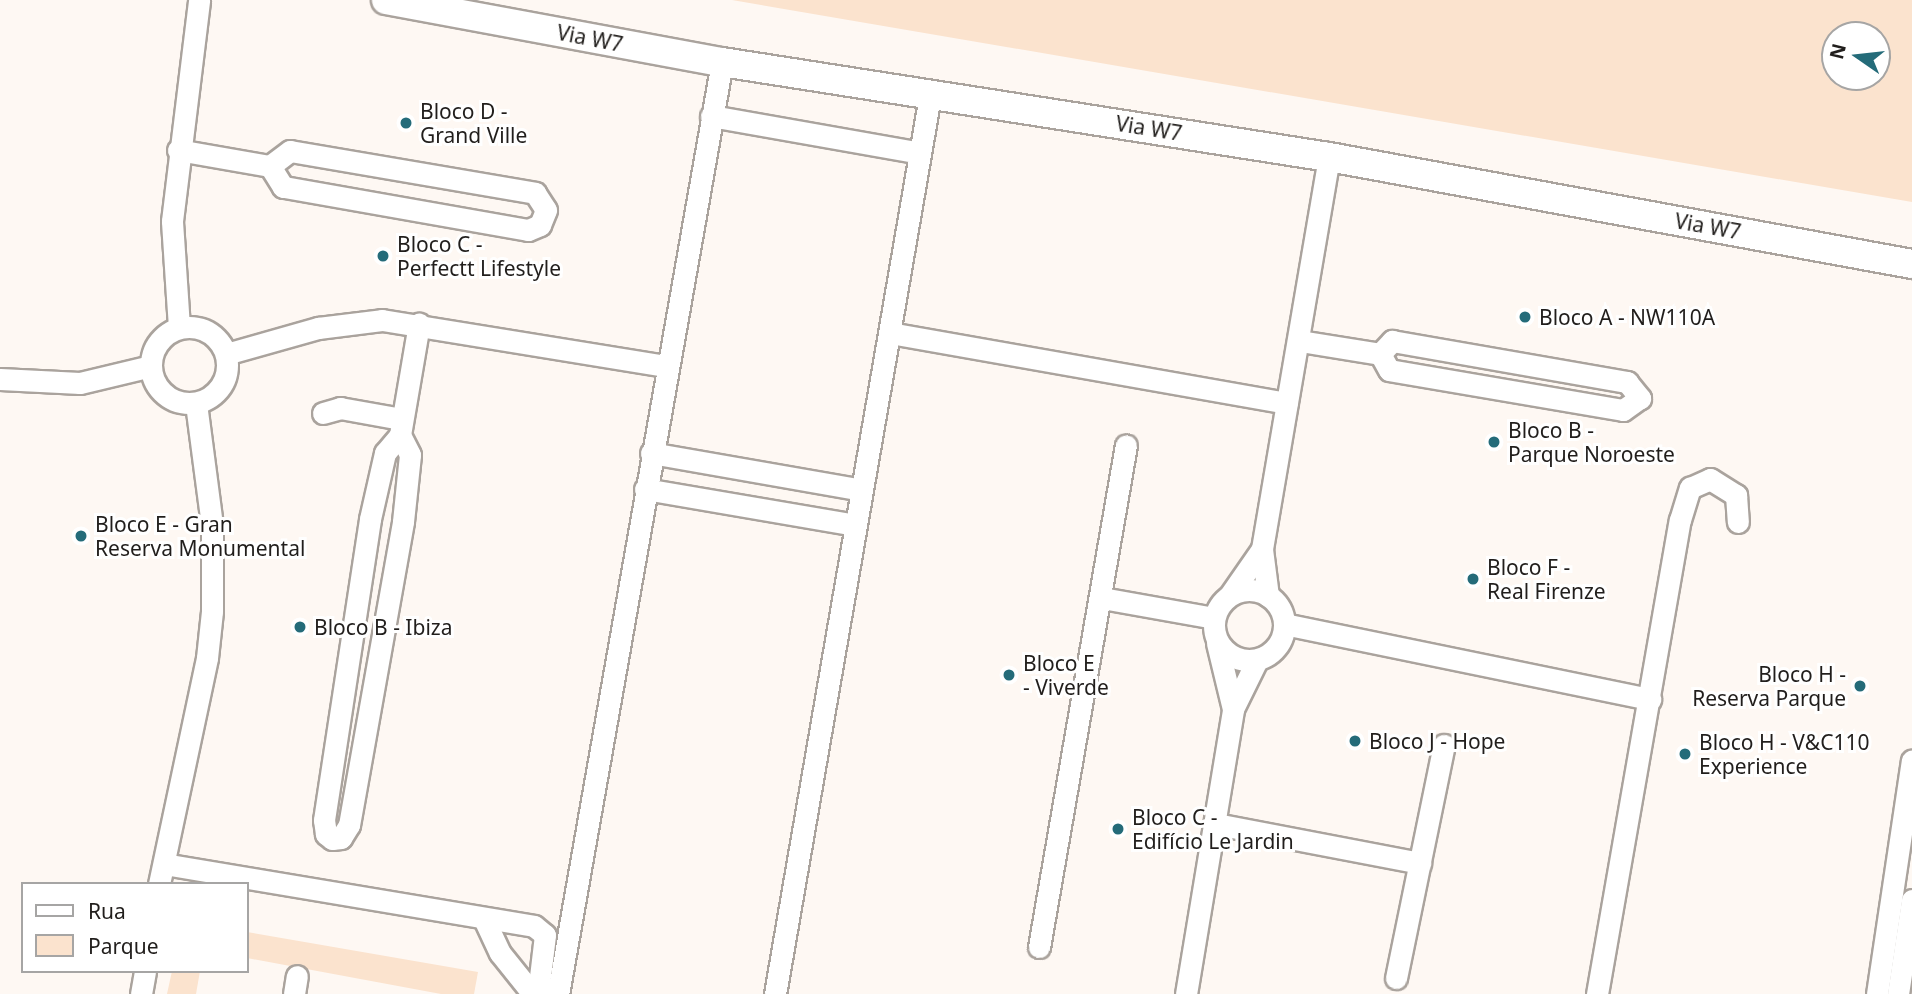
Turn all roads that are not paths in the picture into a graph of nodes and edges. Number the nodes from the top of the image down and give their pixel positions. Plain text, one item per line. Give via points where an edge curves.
1 (199, 0) edge
2 (386, 0) edge
3 (722, 62) junction
4 (930, 96) junction
5 (711, 116) junction
6 (178, 150) junction
7 (920, 153) junction
8 (1329, 157) junction
9 (270, 166) junction
10 (1912, 264) edge
11 (419, 324) junction
12 (180, 327) junction
13 (890, 333) junction
14 (1300, 341) junction
15 (226, 354) junction
16 (1380, 354) junction
17 (151, 366) junction
18 (666, 366) junction
19 (0, 379) edge
20 (196, 402) junction
21 (1287, 403) junction
22 (323, 413) dead end
23 (401, 427) junction
24 (1126, 445) dead end
25 (651, 453) junction
26 (645, 489) junction
27 (862, 491) junction
28 (1738, 522) dead end
29 (855, 525) junction
30 (1262, 549) junction
31 (1230, 594) junction
32 (1268, 596) junction
33 (1102, 598) junction
34 (1214, 618) junction
35 (1284, 624) junction
36 (1217, 641) junction
37 (1257, 660) junction
38 (1650, 699) junction
39 (1233, 709) junction
40 (1444, 745) dead end
41 (1912, 767) edge
42 (1216, 824) junction
43 (1420, 863) junction
44 (162, 874) edge
45 (217, 882) edge
46 (248, 887) edge
47 (1912, 900) edge
48 (485, 921) junction
49 (1039, 947) dead end
50 (145, 973) edge
51 (1396, 978) dead end
52 (141, 994) edge
53 (535, 994) edge
54 (558, 994) edge
55 (775, 994) edge
56 (1186, 994) edge
57 (1597, 994) edge
58 (1877, 994) edge
59 (1898, 994) edge

1 - 6 street
2 - 3 main road, Via W7
3 - 4 main road, Via W7
3 - 5 street
4 - 7 street
4 - 8 main road, Via W7
5 - 7 street
5 - 18 street
6 - 9 street
6 - 12 street via 172,221
7 - 13 street
8 - 10 main road, Via W7
8 - 14 street
9 - 9 street via 283,187 528,230 540,225 546,211 535,193 290,151
11 - 15 street via 348,322
11 - 18 street
11 - 23 street
12 - 15 street via 208,331
12 - 17 street via 162,338
13 - 21 street
13 - 27 street
14 - 16 street
14 - 21 street
15 - 20 street via 218,390
16 - 16 street via 1389,370 1623,411 1640,398 1627,382 1392,341
17 - 19 street via 80,383
17 - 20 street via 165,395
18 - 25 street
20 - 44 street via 212,525 212,611 207,658
21 - 30 street
22 - 23 street via 340,408
23 - 23 street via 385,453 370,519 323,828 331,839 341,838 349,825 403,522 410,455
24 - 33 street
25 - 26 street
25 - 27 street
26 - 29 street
26 - 54 street
27 - 29 street
28 - 38 street via 1736,495 1710,479 1690,488 1680,520
29 - 55 street
30 - 31 street
30 - 32 street
31 - 32 street via 1249,590
31 - 34 street
32 - 35 street via 1277,603
33 - 34 street
33 - 49 street
34 - 36 street
35 - 37 street via 1277,647
35 - 38 street
36 - 37 street via 1233,658
36 - 39 street
37 - 39 street
38 - 57 street
39 - 42 street
40 - 43 street
41 - 58 street
42 - 43 street
42 - 56 street
43 - 51 street
44 - 45 street
46 - 48 street
47 - 59 street
48 - 53 street via 500,953
48 - 53 street via 541,929 544,955
50 - 52 street

